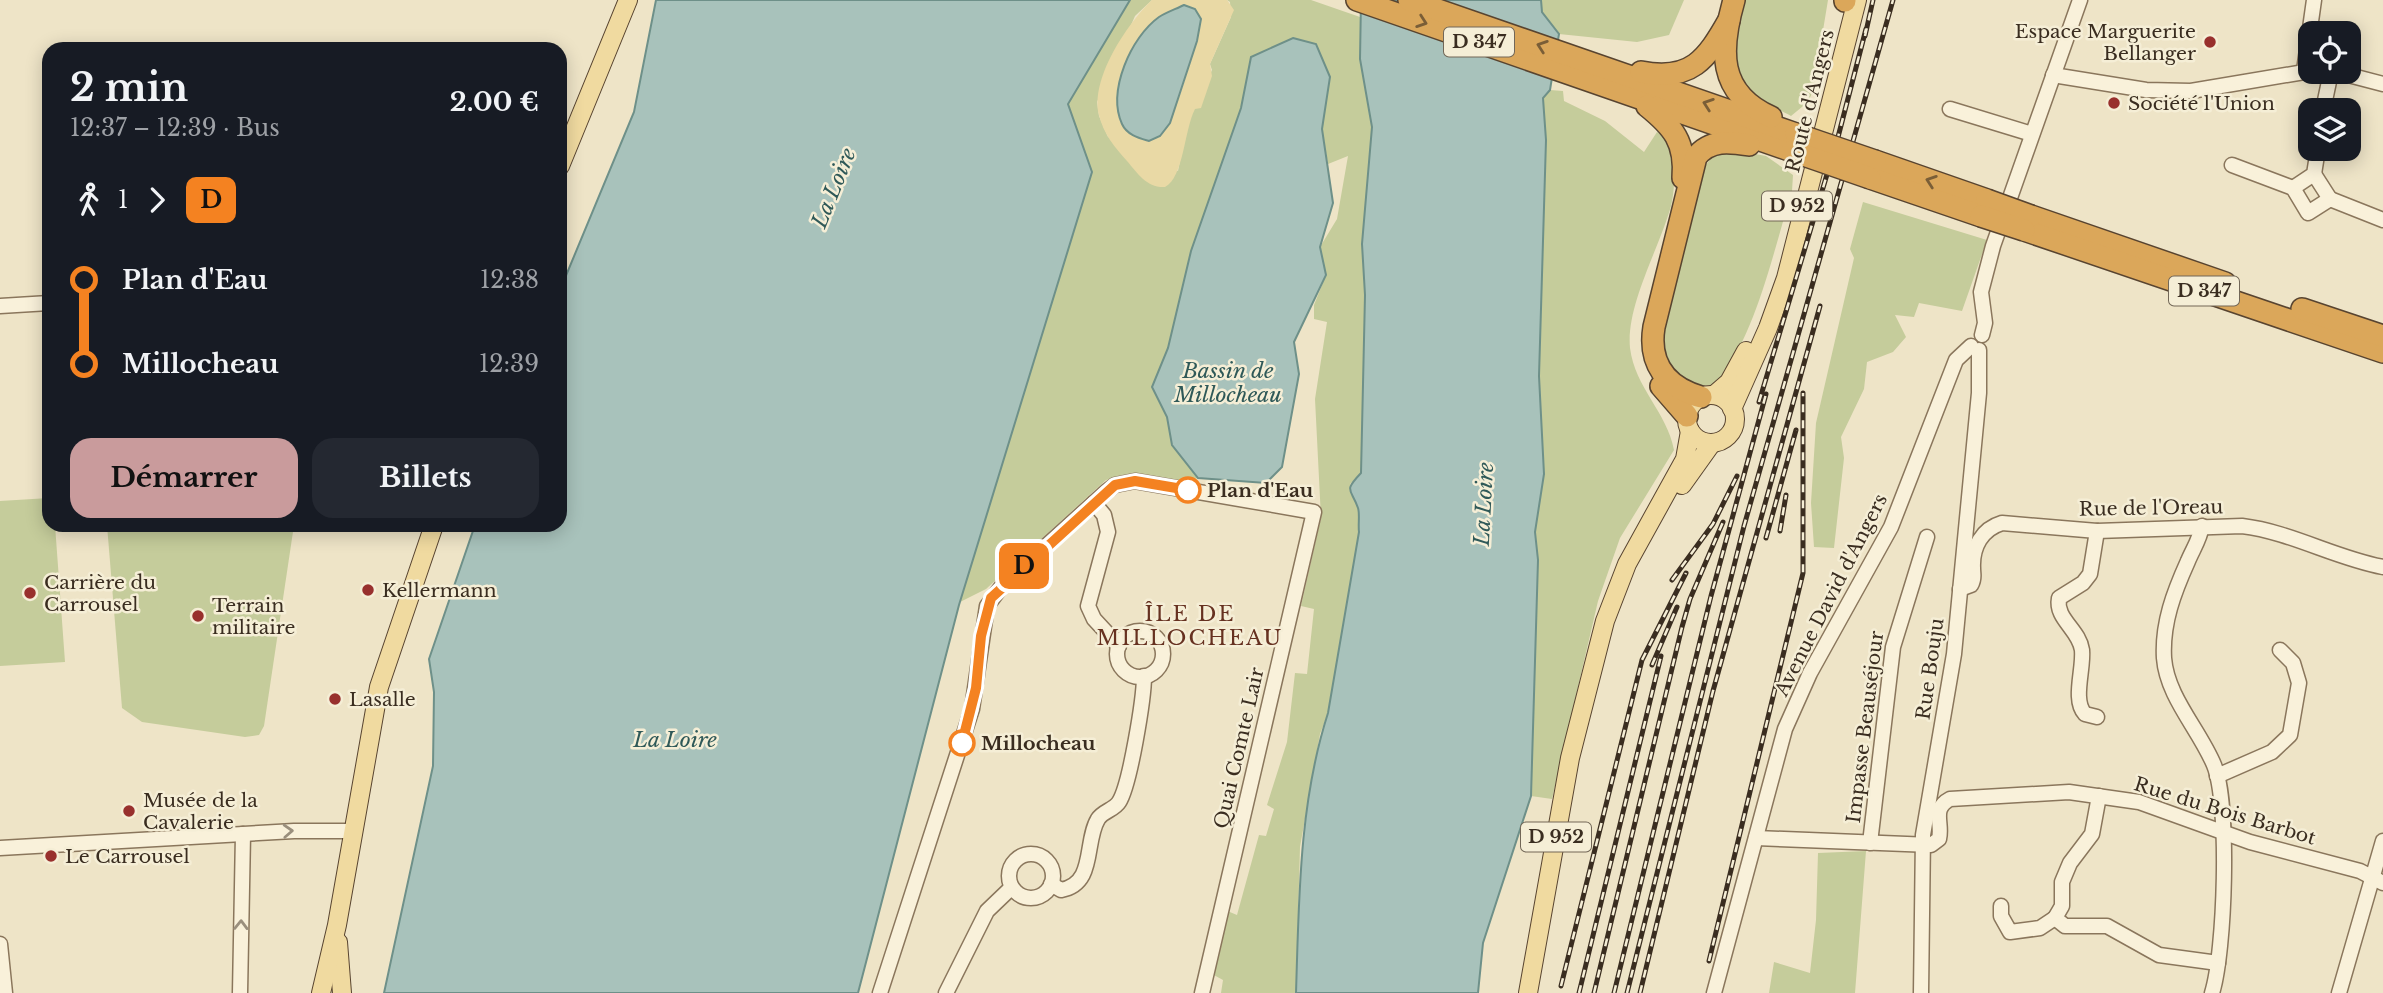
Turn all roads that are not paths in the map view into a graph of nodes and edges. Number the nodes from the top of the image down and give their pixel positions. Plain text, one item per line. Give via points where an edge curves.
1 (618, 0) edge
2 (628, 0) edge
3 (1357, 0) edge
4 (1409, 0) edge
5 (1848, 0) edge
6 (2080, 0) edge
7 (2314, 0) edge
8 (1732, 10) edge
9 (2312, 21) edge
10 (604, 52) junction
11 (1601, 69) junction
12 (2298, 73) edge
13 (2053, 75) junction
14 (2361, 78) edge
15 (2383, 84) edge
16 (1634, 96) junction
17 (1950, 109) dead end
18 (2032, 134) junction
19 (1795, 137) junction
20 (567, 148) edge
21 (2316, 161) edge
22 (2232, 165) dead end
23 (1873, 169) junction
24 (2314, 174) junction
25 (2293, 188) junction
26 (2330, 199) junction
27 (2383, 220) edge
28 (2028, 223) junction
29 (42, 303) edge
30 (0, 306) edge
31 (2383, 336) edge
32 (1977, 344) junction
33 (2383, 352) edge
34 (1707, 396) junction
35 (1732, 410) junction
36 (1689, 424) junction
37 (1712, 443) junction
38 (1094, 503) junction
39 (2202, 526) junction
40 (2097, 531) junction
41 (432, 532) edge
42 (1927, 537) dead end
43 (2383, 567) edge
44 (1960, 589) junction
45 (1119, 646) junction
46 (2280, 650) dead end
47 (1144, 676) junction
48 (1590, 681) junction
49 (2097, 717) dead end
50 (2217, 776) junction
51 (2099, 796) junction
52 (354, 831) junction
53 (2224, 832) junction
54 (243, 834) junction
55 (1756, 838) junction
56 (2383, 841) edge
57 (1870, 843) junction
58 (1922, 846) junction
59 (0, 848) edge
60 (2378, 880) edge
61 (1051, 884) junction
62 (1011, 888) junction
63 (2001, 906) dead end
64 (2055, 918) junction
65 (337, 925) junction
66 (0, 944) edge
67 (2218, 963) junction
68 (5, 993) edge
69 (240, 993) edge
70 (321, 993) edge
71 (342, 993) edge
72 (881, 993) edge
73 (946, 993) edge
74 (1202, 993) edge
75 (1528, 993) edge
76 (1714, 993) edge
77 (1921, 993) edge
78 (2212, 993) edge
79 (2339, 993) edge

1 - 10 main road
2 - 10 main road
3 -> 11 highway, D 347
11 -> 4 highway, D 347
5 - 34 main road, Route d'Angers / D 952 via 1781,263 1742,359 1729,382
5 - 35 main road, Route d'Angers / D 952 via 1786,278
6 - 13 street, Rue Bouju
7 - 9 street
8 - 11 highway via 1705,58 1685,71 1653,74
8 - 19 highway via 1725,59 1732,84 1755,109
10 - 20 main road
11 - 16 highway, D 347
19 -> 11 highway, D 347
12 - 13 street via 2191,91 2146,90
13 - 18 street, Rue Bouju
14 - 15 street
16 - 19 highway, D 347
16 - 36 highway via 1670,125 1683,153 1681,197 1644,342 1652,375
17 - 18 street
18 - 32 street, Rue Bouju via 1981,292 1985,323
19 - 23 highway, D 347, bridge
19 - 23 highway, D 347, bridge via 1821,143
19 - 34 highway via 1721,143 1700,152 1693,165 1651,342 1655,362 1667,380 1682,392
21 - 24 street
22 - 25 street
23 - 28 highway, D 347, bridge
24 - 25 street
24 - 26 street
25 - 26 street via 2308,212
26 - 27 street
28 - 31 highway, D 347
28 - 33 highway, D 347
29 - 30 street
32 - 44 street, Rue Bouju via 1979,393
32 - 55 street, Avenue David d'Angers via 1956,360 1881,548 1798,696
34 - 35 main road via 1725,400
34 - 36 main road via 1691,405
35 - 37 main road via 1731,431
36 - 37 main road via 1704,442
36 - 48 main road, D 952 via 1685,459 1621,578
37 - 48 main road, D 952 via 1679,491 1637,569
38 - 45 street via 1104,515 1108,532 1088,606
38 - 72 street via 1002,586 987,606 972,709
38 - 74 street, Quai Comte Lair via 1115,485 1135,481 1314,512
39 - 40 street, Rue de l'Oreau
39 - 43 street, Rue de l'Oreau via 2266,529
39 - 50 street via 2173,596 2165,663
40 - 44 street, Rue de l'Oreau via 2002,523 1991,526 1982,535 1973,566 1975,579
40 - 49 street via 2090,574 2059,598 2057,605 2079,638 2079,705 2085,714
41 - 52 main road via 379,688
42 - 57 street, Impasse Beauséjour via 1893,647
44 - 58 street, Rue Bouju via 1954,654
45 - 47 street via 1117,654 1124,670
45 - 47 street via 1132,632 1157,638 1163,651 1161,663
46 - 50 street via 2293,663 2299,683 2290,735 2272,752
47 - 61 street via 1138,728 1119,802 1099,817 1078,883 1061,890
48 - 75 main road, D 952 via 1570,758
50 - 53 street
51 - 53 street, Rue du Bois Barbot via 2153,806
51 - 58 street, Rue du Bois Barbot via 2069,792 1950,799 1942,803 1937,819 1939,839
51 - 64 street via 2092,834 2062,881 2062,906
54 -> 52 street
52 - 65 main road
53 - 60 street, Rue du Bois Barbot
53 - 67 street
54 - 59 street
69 -> 54 street
55 - 57 street
55 - 76 street, Avenue David d'Angers
56 - 60 street
57 - 58 street
58 - 77 street, Rue Bouju
60 - 79 street
61 - 62 street via 1034,898 1019,896
61 - 62 street via 1049,865 1029,854 1010,869
62 - 73 street via 987,911
63 - 64 street via 2010,932 2040,928
64 - 67 street via 2065,926 2107,926 2159,955
65 - 70 main road
65 - 71 main road
66 - 68 street
67 - 78 street

